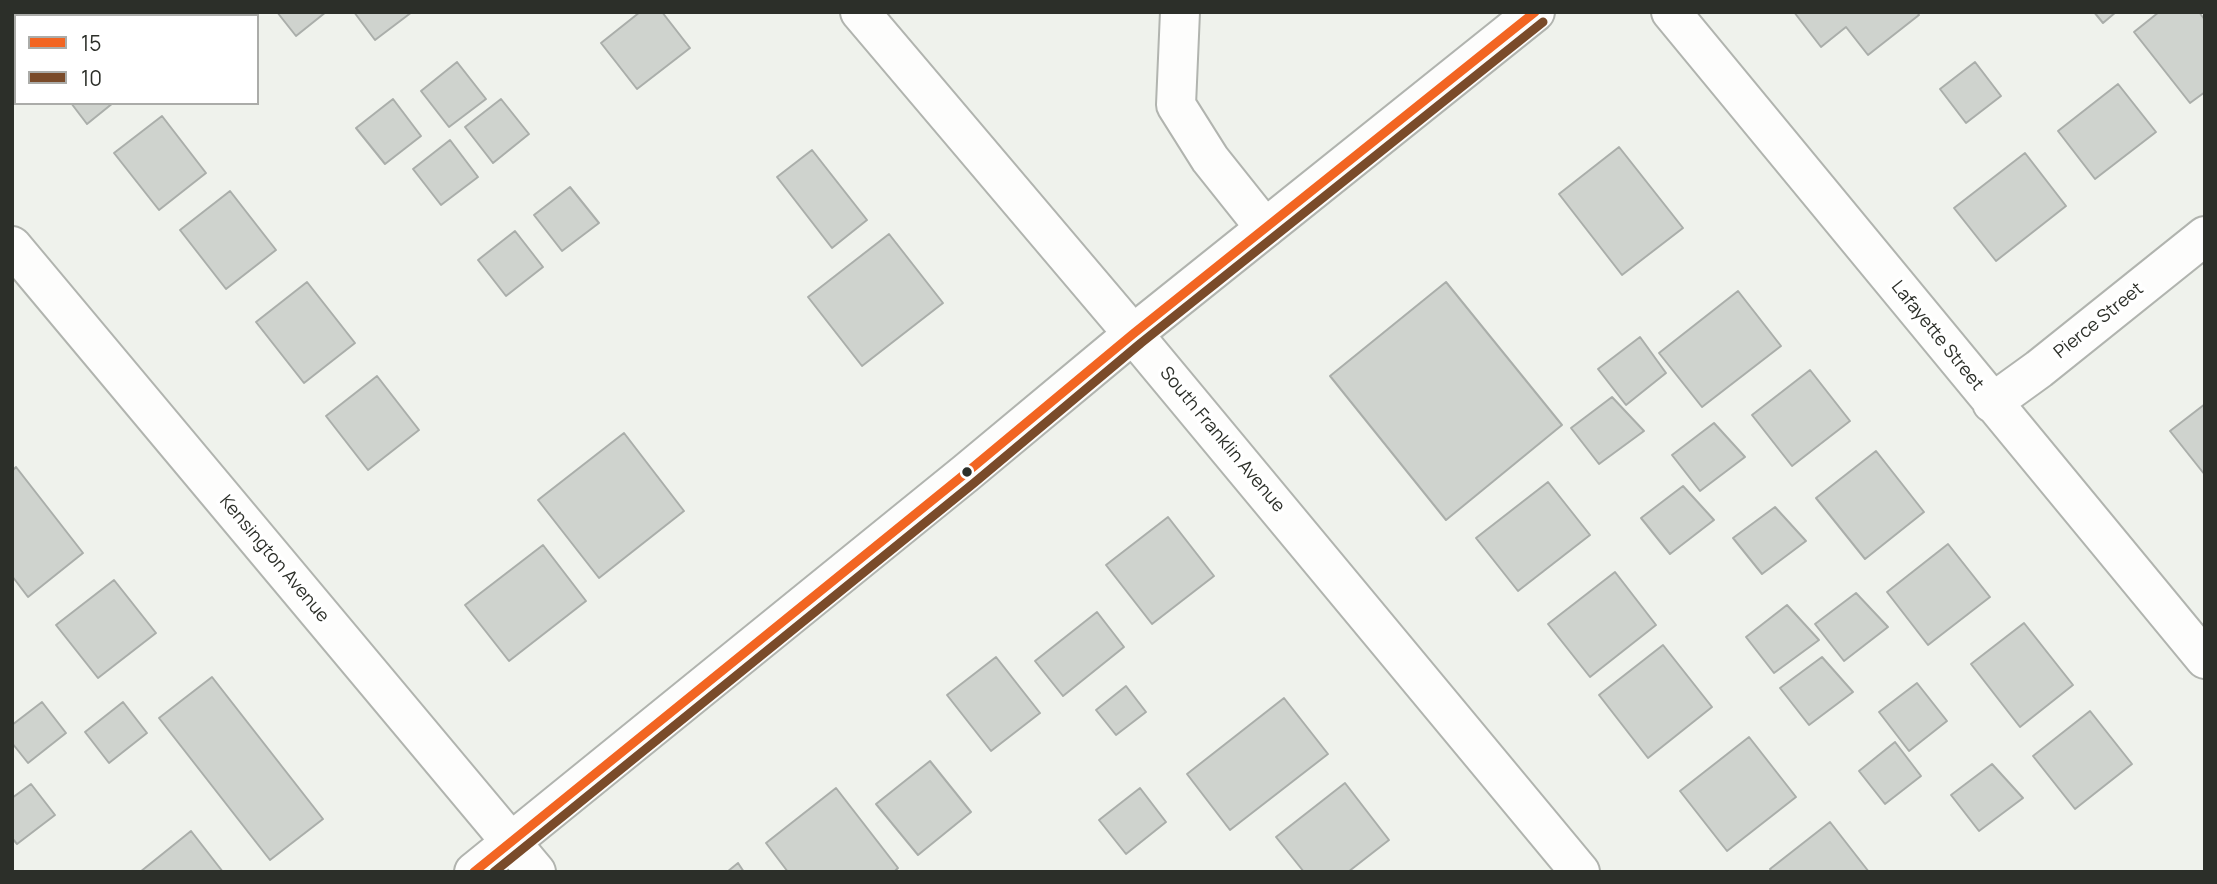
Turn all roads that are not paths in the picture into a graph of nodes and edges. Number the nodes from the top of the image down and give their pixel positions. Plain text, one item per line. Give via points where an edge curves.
1 (860, 12) edge
2 (1180, 12) edge
3 (1535, 12) edge
4 (1671, 12) edge
5 (1265, 228) junction
6 (2205, 236) edge
7 (12, 246) edge
8 (1133, 334) junction
9 (1992, 403) junction
10 (2205, 659) edge
11 (510, 842) junction
12 (474, 872) edge
13 (536, 872) edge
14 (1580, 872) edge

1 - 8 street, South Franklin Avenue
2 - 5 street via 1175,105 1210,159
3 - 5 street
4 - 9 street, Lafayette Street
5 - 8 street
6 - 9 street, Pierce Street
7 - 11 street, Kensington Avenue
8 - 11 street
8 - 14 street, South Franklin Avenue
9 - 10 street, Lafayette Street
11 - 12 street
11 - 13 street, Kensington Avenue

